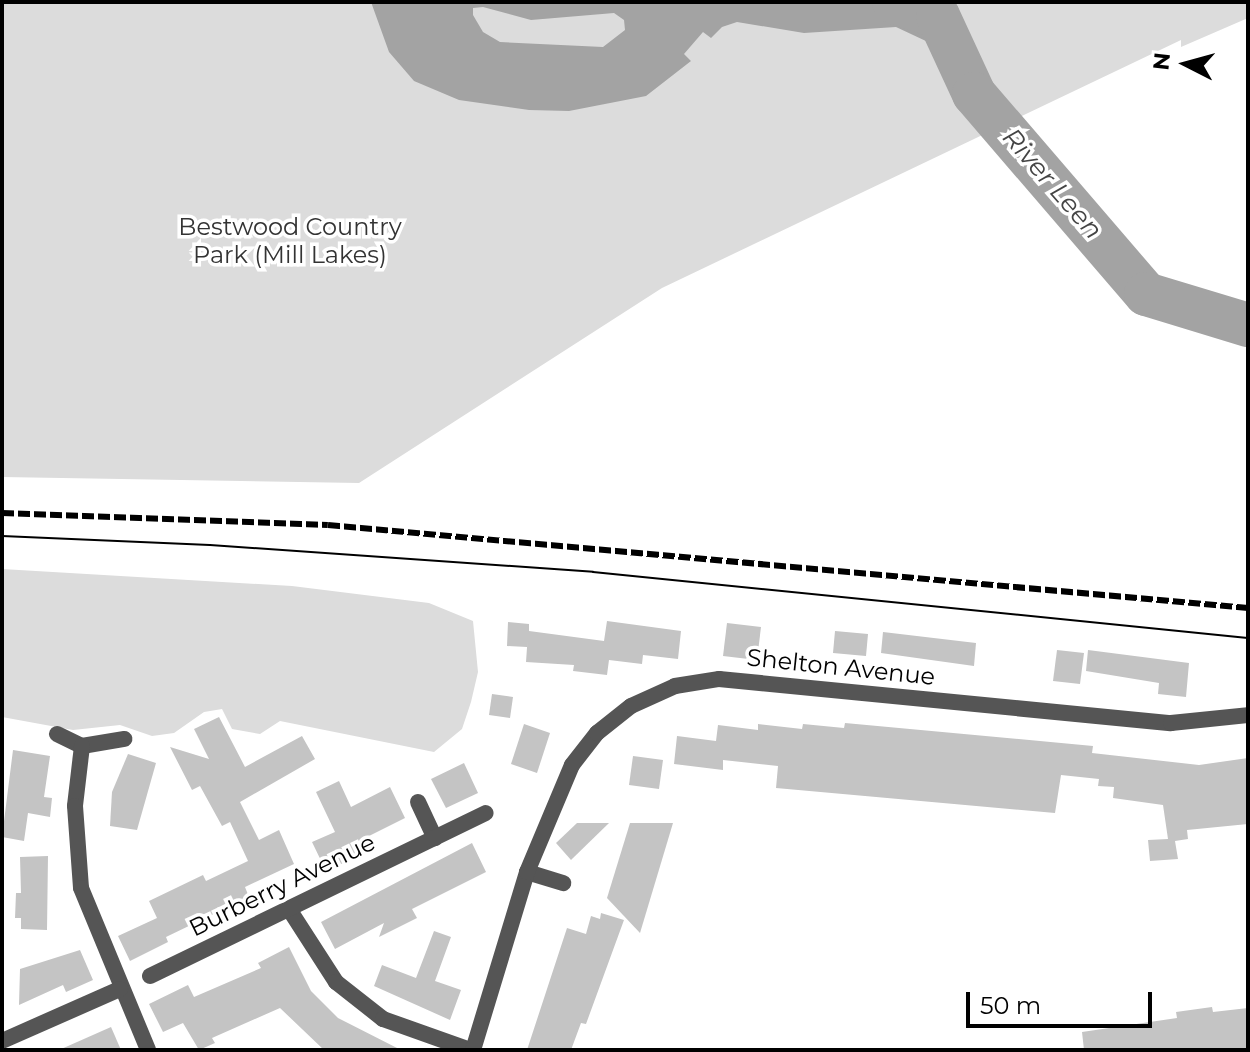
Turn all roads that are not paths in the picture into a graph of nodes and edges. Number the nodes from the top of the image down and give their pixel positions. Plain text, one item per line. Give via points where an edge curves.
1 (1248, 715) edge
2 (57, 734) dead end
3 (124, 739) dead end
4 (82, 746) junction
5 (418, 802) dead end
6 (485, 813) dead end
7 (435, 838) junction
8 (527, 872) junction
9 (563, 883) dead end
10 (289, 909) junction
11 (150, 976) dead end
12 (120, 989) junction
13 (2, 1041) edge
14 (148, 1050) edge
15 (472, 1050) edge

1 - 8 street, Shelton Avenue via 1171,723 719,679 675,686 631,706 597,733 572,765
2 - 4 street
3 - 4 street
4 - 12 street via 75,806 77,862 91,923
5 - 7 street
6 - 7 street, Burberry Avenue
7 - 10 street, Burberry Avenue
8 - 9 street
8 - 15 street, Shelton Avenue
10 - 11 street, Burberry Avenue
10 - 15 street via 336,982 383,1019
12 - 13 street
12 - 14 street

